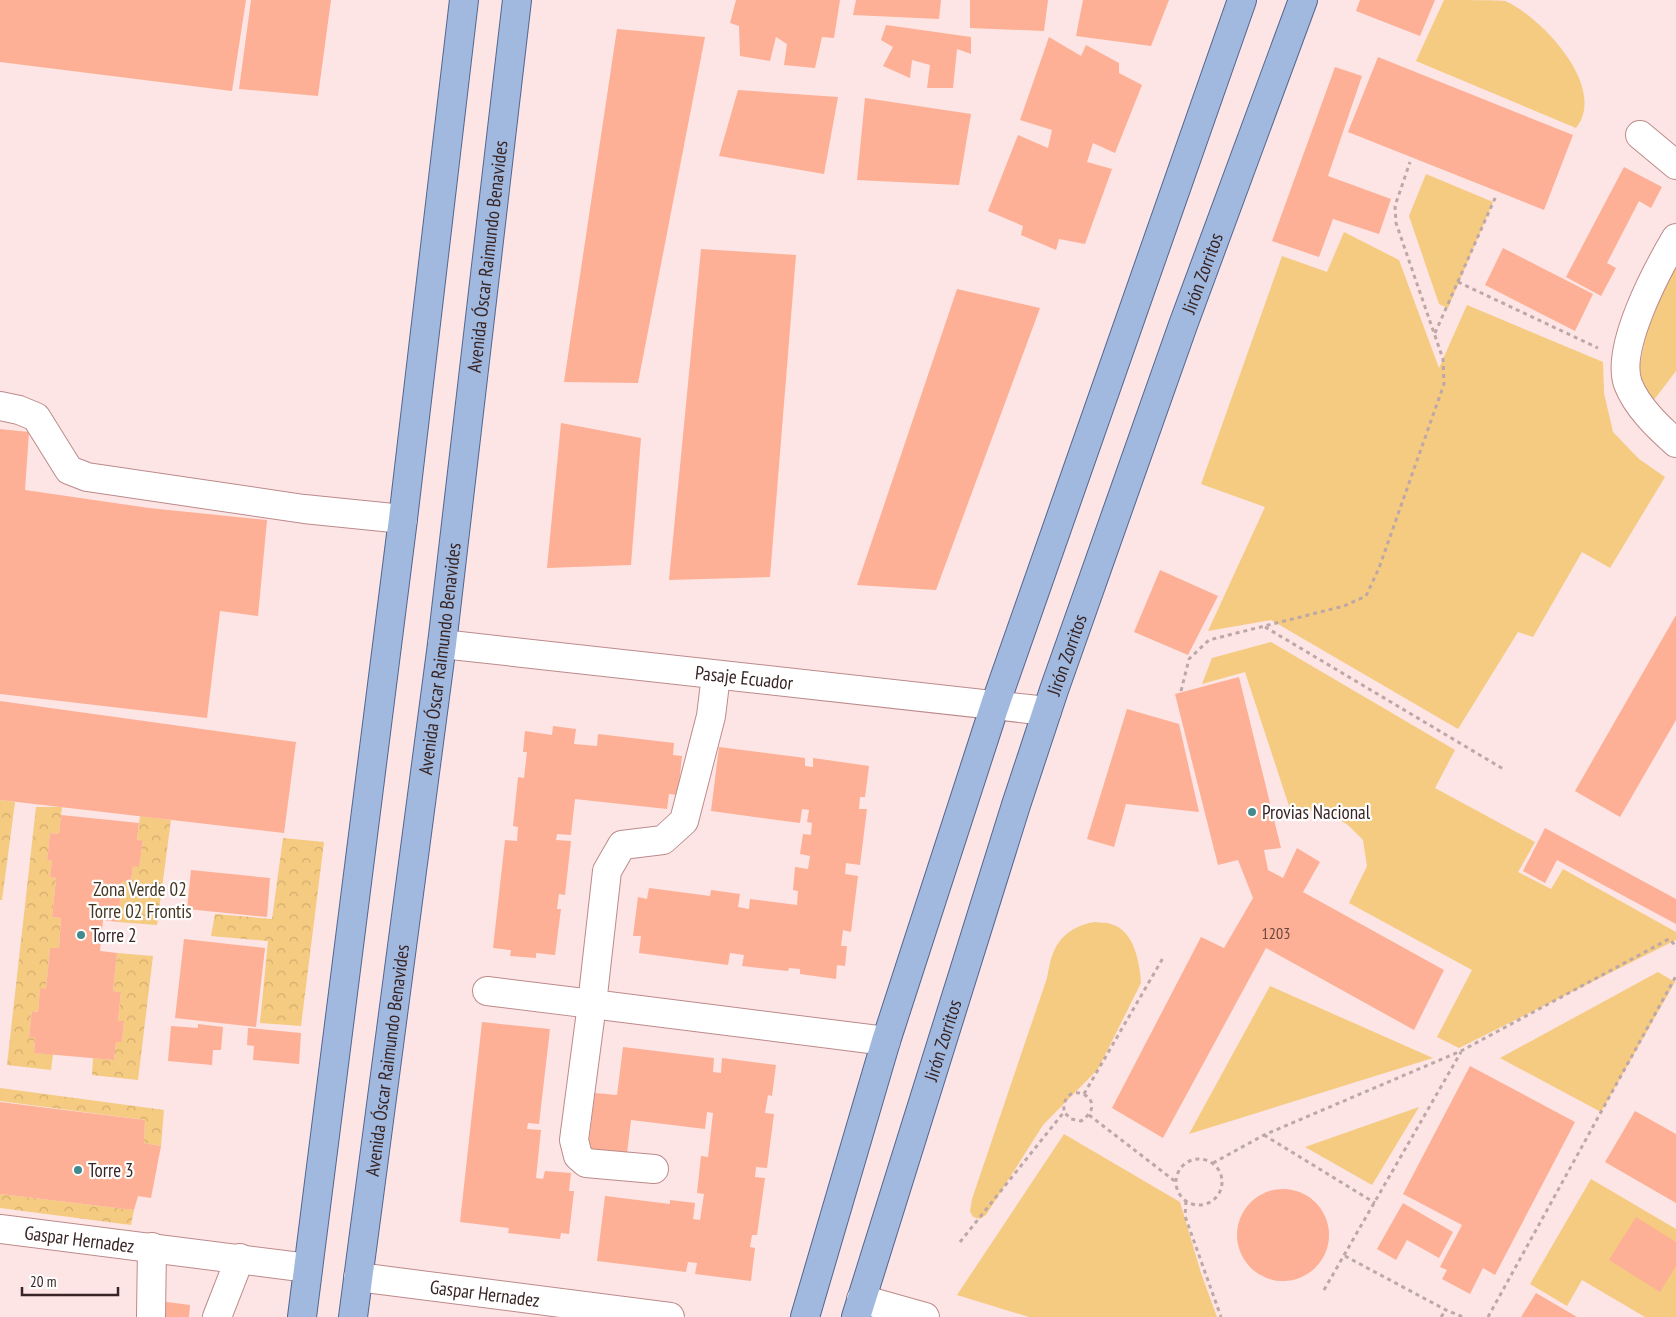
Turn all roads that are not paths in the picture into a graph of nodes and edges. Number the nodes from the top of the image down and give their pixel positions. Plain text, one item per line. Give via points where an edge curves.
1 (464, 0) edge
2 (517, 0) edge
3 (1242, 0) edge
4 (1303, 0) edge
5 (1640, 135) dead end
6 (1676, 165) edge
7 (1676, 238) edge
8 (0, 406) edge
9 (1676, 443) edge
10 (403, 519) junction
11 (442, 644) junction
12 (716, 675) junction
13 (994, 706) junction
14 (1047, 711) junction
15 (487, 991) dead end
16 (592, 1004) junction
17 (886, 1041) junction
18 (654, 1169) dead end
19 (0, 1229) edge
20 (152, 1247) junction
21 (240, 1258) junction
22 (308, 1268) junction
23 (358, 1276) junction
24 (859, 1308) edge
25 (151, 1317) edge
26 (218, 1317) edge
27 (302, 1317) edge
28 (353, 1317) edge
29 (670, 1317) edge
30 (805, 1317) edge
31 (925, 1317) edge

1 - 10 main road
2 - 11 main road, Avenida Óscar Raimundo Benavides
3 - 13 main road
4 - 14 main road, Jirón Zorritos via 1186,316
5 - 6 street
7 - 9 street via 1639,310 1625,360 1628,383 1637,403
8 - 10 street via 36,418 69,470 87,477 304,509
10 - 22 main road
11 - 12 street, Pasaje Ecuador
11 - 23 main road, Avenida Óscar Raimundo Benavides
12 - 13 street, Pasaje Ecuador
12 - 16 street via 711,716 684,821 664,840 622,846 607,871
13 - 14 street, Pasaje Ecuador
13 - 17 main road
14 - 24 main road, Jirón Zorritos
15 - 16 street
16 - 17 street
16 - 18 street via 574,1140 578,1156 586,1162
17 - 30 main road
19 - 20 street, Gaspar Hernadez
20 - 21 street, Gaspar Hernadez
20 - 25 street
21 - 22 street, Gaspar Hernadez
21 - 26 street
22 - 27 main road
23 - 28 main road, Avenida Óscar Raimundo Benavides
23 - 29 street, Gaspar Hernadez
24 - 31 street

